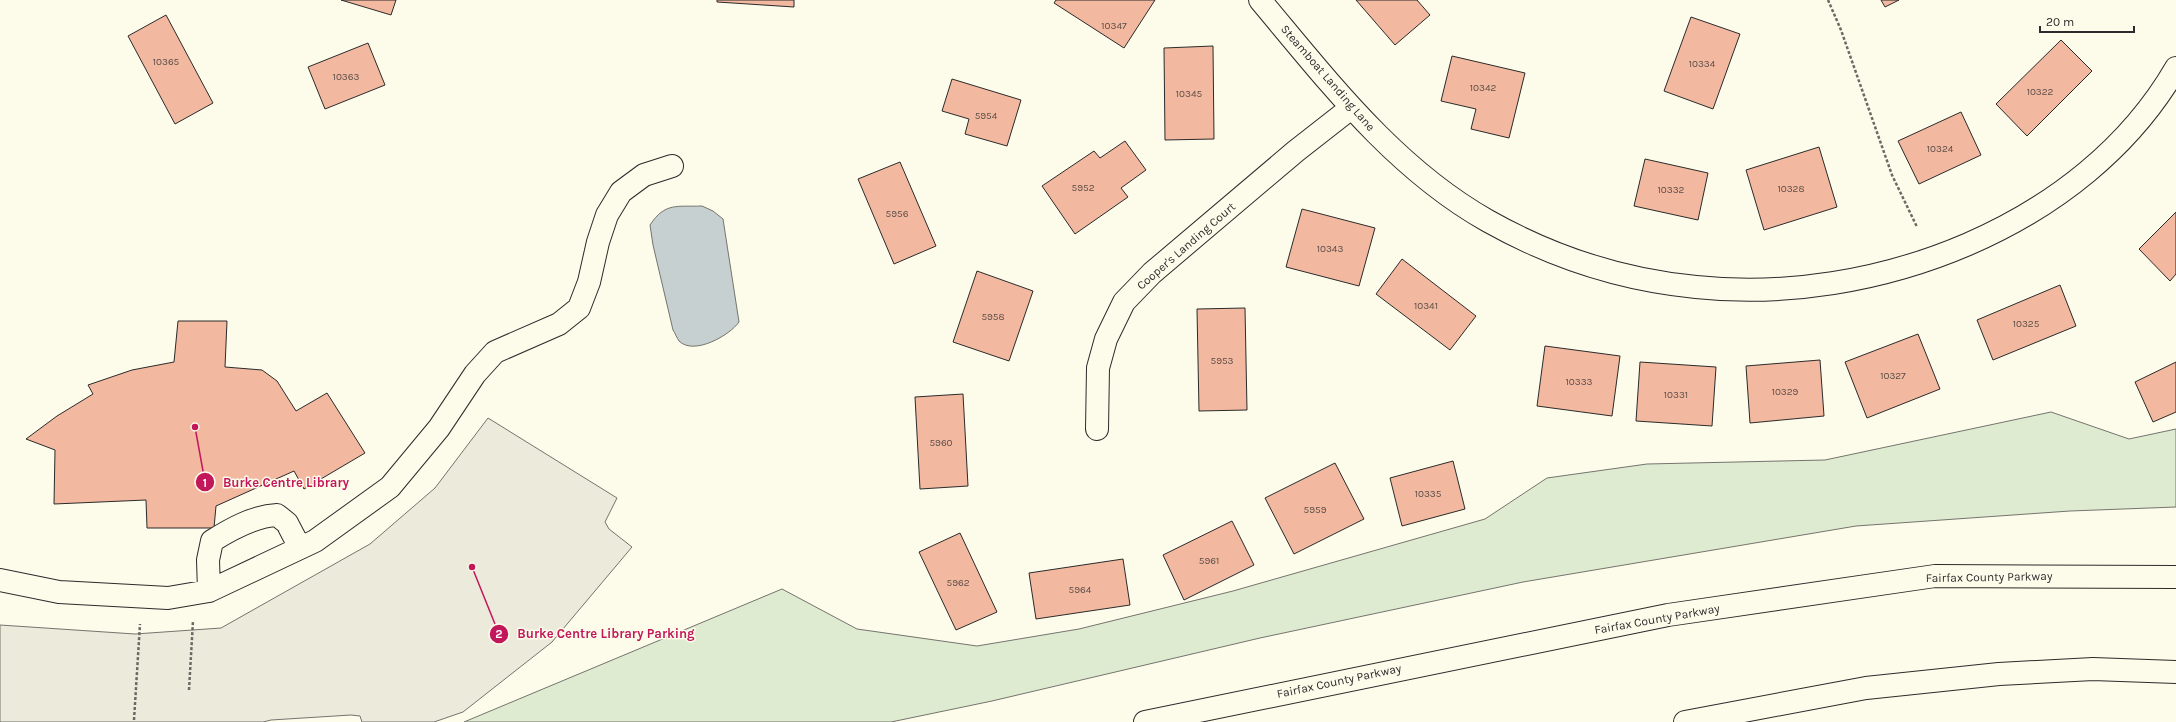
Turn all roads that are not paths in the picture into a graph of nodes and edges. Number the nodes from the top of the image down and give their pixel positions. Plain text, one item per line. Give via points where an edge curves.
1 (1260, 0) edge
2 (2176, 68) edge
3 (1351, 108) junction
4 (672, 166) dead end
5 (1097, 429) dead end
6 (300, 548) junction
7 (2176, 577) edge
8 (0, 580) edge
9 (209, 591) junction
10 (2176, 672) edge
11 (1144, 722) edge
12 (1685, 722) edge

1 - 3 main road, Steamboat Landing Lane
2 - 3 main road, Steamboat Landing Lane via 2139,121 2119,143 2087,172 2018,220 1973,242 1927,260 1864,277 1785,289 1740,290 1697,287 1654,281 1574,261 1516,235 1473,211 1402,159
3 - 5 main road, Cooper's Landing Court via 1296,151 1152,273 1124,302 1106,339 1098,368
4 - 6 main road via 644,175 621,192 607,215 589,282 579,308 559,324 495,352 476,374 439,428 390,487 315,541
6 - 9 main road
6 - 9 main road via 287,523 277,515 264,515 228,531 212,541 208,560
7 - 11 main road, Fairfax County Parkway via 1935,576 1668,615
8 - 9 main road via 59,592 92,595 168,598
10 - 12 main road via 2093,669 1999,674 1866,688

